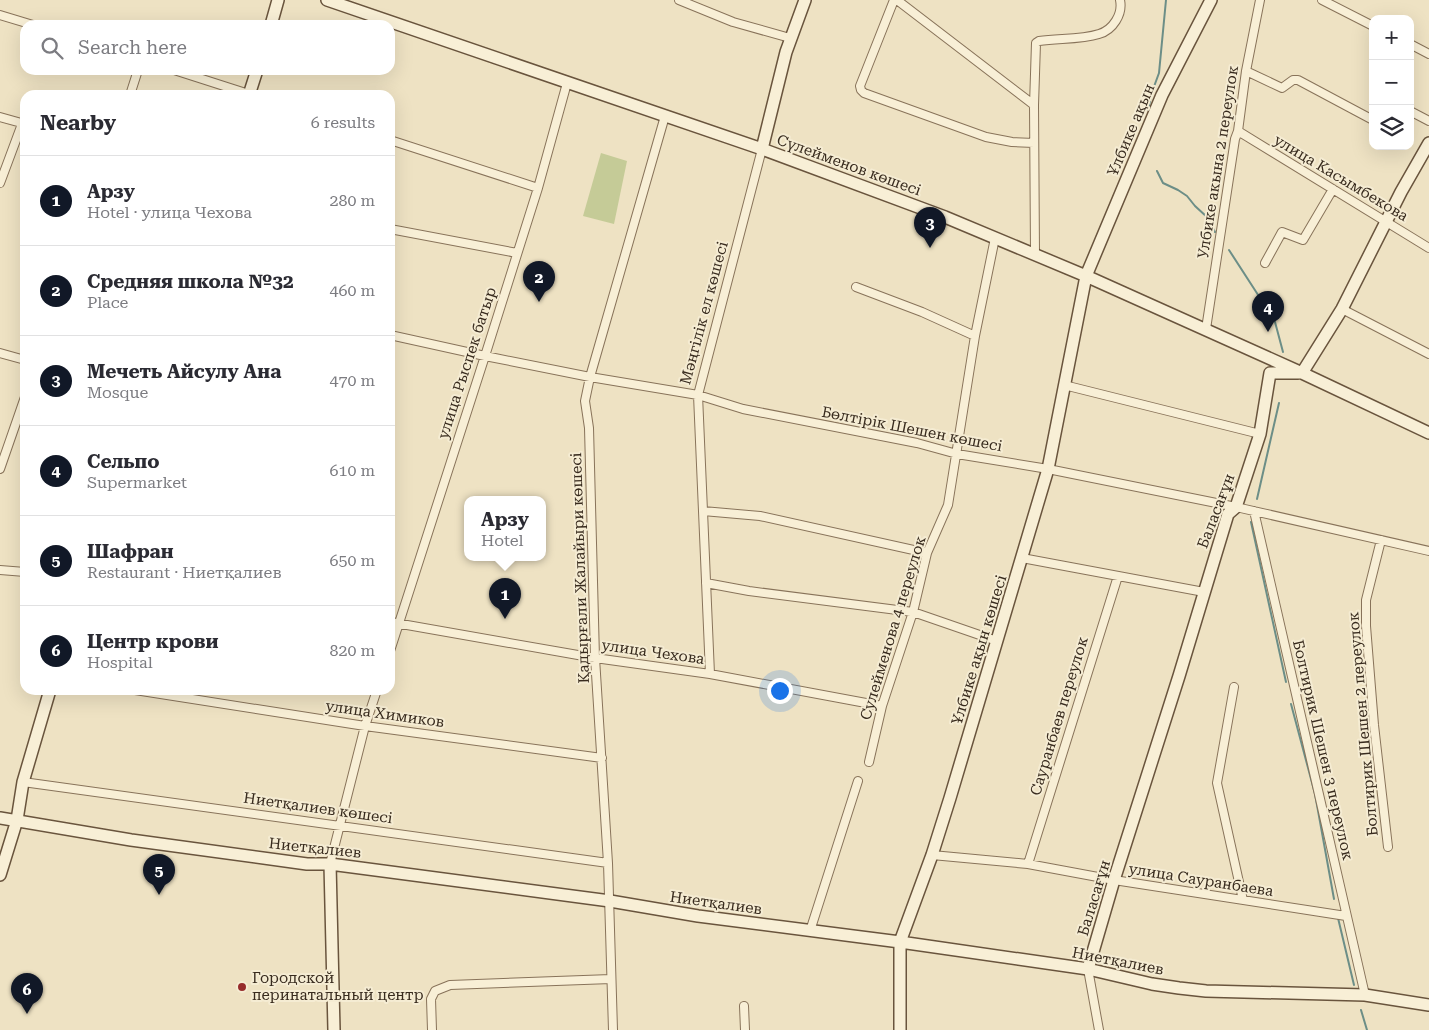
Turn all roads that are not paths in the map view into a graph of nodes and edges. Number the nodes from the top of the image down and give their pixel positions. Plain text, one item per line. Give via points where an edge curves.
1 (278, 0) edge
2 (327, 0) edge
3 (679, 0) edge
4 (806, 0) edge
5 (896, 0) edge
6 (1120, 0) edge
7 (1212, 0) edge
8 (1260, 0) edge
9 (1322, 0) edge
10 (0, 14) edge
11 (272, 20) edge
12 (385, 20) edge
13 (20, 21) edge
14 (395, 24) edge
15 (1369, 24) edge
16 (790, 38) junction
17 (1414, 46) edge
18 (1429, 54) edge
19 (1246, 72) junction
20 (136, 75) edge
21 (189, 75) edge
22 (256, 75) edge
23 (567, 83) junction
24 (132, 90) edge
25 (235, 90) edge
26 (251, 90) edge
27 (1034, 105) junction
28 (1414, 113) edge
29 (665, 116) junction
30 (0, 117) edge
31 (1369, 118) edge
32 (1429, 121) edge
33 (20, 123) edge
34 (1238, 132) junction
35 (20, 134) edge
36 (395, 142) edge
37 (1034, 143) junction
38 (1429, 143) edge
39 (762, 149) junction
40 (0, 183) edge
41 (538, 188) junction
42 (1333, 188) junction
43 (1385, 222) junction
44 (395, 230) edge
45 (995, 238) junction
46 (1429, 248) edge
47 (517, 253) junction
48 (1035, 254) junction
49 (1265, 262) dead end
50 (1086, 276) junction
51 (856, 287) dead end
52 (1342, 309) junction
53 (1206, 329) junction
54 (395, 335) edge
55 (975, 336) junction
56 (0, 353) edge
57 (1429, 354) edge
58 (485, 356) junction
59 (20, 359) edge
60 (1302, 373) junction
61 (590, 377) junction
62 (1064, 386) junction
63 (698, 395) junction
64 (20, 411) edge
65 (1429, 433) edge
66 (1260, 434) junction
67 (957, 454) junction
68 (0, 469) edge
69 (1048, 469) junction
70 (1236, 507) junction
71 (703, 511) junction
72 (1254, 511) junction
73 (1382, 540) junction
74 (1429, 551) edge
75 (927, 554) junction
76 (1022, 558) junction
77 (0, 570) edge
78 (20, 572) edge
79 (1118, 576) junction
80 (706, 583) junction
81 (1204, 592) junction
82 (912, 612) junction
83 (395, 622) edge
84 (400, 623) junction
85 (395, 637) edge
86 (997, 641) junction
87 (595, 658) junction
88 (710, 674) junction
89 (1234, 687) dead end
90 (49, 695) edge
91 (167, 695) edge
92 (375, 695) edge
93 (882, 706) junction
94 (365, 726) junction
95 (602, 758) junction
96 (868, 762) dead end
97 (858, 781) dead end
98 (23, 782) junction
99 (0, 818) edge
100 (17, 820) junction
101 (340, 825) junction
102 (1388, 847) dead end
103 (932, 854) junction
104 (608, 863) junction
105 (330, 864) junction
106 (1028, 864) junction
107 (0, 875) edge
108 (1114, 880) junction
109 (1243, 900) junction
110 (610, 901) junction
111 (1346, 916) junction
112 (810, 931) junction
113 (900, 942) junction
114 (1088, 969) junction
115 (611, 979) junction
116 (1366, 995) junction
117 (1429, 1005) edge
118 (744, 1006) dead end
119 (334, 1030) edge
120 (432, 1030) edge
121 (613, 1030) edge
122 (745, 1030) edge
123 (900, 1030) edge
124 (1099, 1030) edge

1 - 11 street
2 - 12 street, Сүлейменов көшесі
3 - 16 street via 733,22
4 - 16 street, Мәңгілік ел көшесі
5 - 27 street
5 - 37 street via 861,90 986,138
6 - 27 street via 1117,21 1101,34 1036,43
7 - 50 street, Ұлбике ақын via 1162,95
8 - 19 street, Улбике акына 2 переулок
9 - 15 street
10 - 13 street
14 - 23 street, Сүлейменов көшесі
16 - 39 street, Мәңгілік ел көшесі
17 - 18 street
19 - 31 street via 1282,88 1298,80
19 - 34 street, Улбике акына 2 переулок
20 - 24 street
21 - 25 street
22 - 26 street
23 - 29 street, Сүлейменов көшесі
23 - 41 street, улица Рыспек батыр
27 - 37 street
28 - 32 street
29 - 39 street, Сүлейменов көшесі
29 - 61 street, Қадырғали Жалайыри көшесі
30 - 33 street
34 - 42 street, улица Касымбекова
34 - 53 street, Улбике акына 2 переулок
35 - 40 street
36 - 41 street
37 - 48 street
38 - 43 street
39 - 45 street, Сүлейменов көшесі
39 - 63 street, Мәңгілік ел көшесі
41 - 47 street, улица Рыспек батыр
42 - 43 street, улица Касымбекова
42 - 49 street via 1303,240 1282,232
43 - 46 street, улица Касымбекова
43 - 52 street
44 - 47 street
45 - 48 street, Сүлейменов көшесі
45 - 55 street, Сулейменова 4 переулок
47 - 58 street, улица Рыспек батыр
48 - 50 street, Сүлейменов көшесі
50 - 53 street, Сүлейменов көшесі
50 - 62 street, Ұлбике ақын көшесі
51 - 55 street
52 - 57 street
52 - 60 street
53 - 60 street, Сүлейменов көшесі
54 - 58 street, Бөлтірік Шешен көшесі
55 - 67 street, Сулейменова 4 переулок
56 - 59 street
58 - 61 street, Бөлтірік Шешен көшесі
58 - 84 street, улица Рыспек батыр
60 - 65 street, Сүлейменов көшесі
60 - 66 street, Баласағұн via 1270,373
61 - 63 street, Бөлтірік Шешен көшесі
61 - 87 street, Қадырғали Жалайыри көшесі via 585,401 589,428
62 - 66 street
62 - 69 street, Ұлбике ақын көшесі
63 - 67 street, Бөлтірік Шешен көшесі via 743,410 917,443
63 - 71 street, Мәңгілік ел көшесі
64 - 68 street
66 - 70 street, Баласағұн
67 - 69 street, Бөлтірік Шешен көшесі
67 - 75 street, Сулейменова 4 переулок via 948,505
69 - 70 street, Бөлтірік Шешен көшесі
69 - 76 street, Ұлбике ақын көшесі
70 - 72 street, Бөлтірік Шешен көшесі
70 - 81 street, Баласағұн via 1228,514
71 - 75 street via 760,516
71 - 80 street, Мәңгілік ел көшесі
72 - 73 street, Бөлтірік Шешен көшесі
72 - 111 street, Болтирик Шешен 3 переулок
73 - 74 street, Бөлтірік Шешен көшесі
73 - 102 street, Болтирик Шешен 2 переулок via 1366,600 1366,626
75 - 82 street, Сулейменова 4 переулок
76 - 79 street
76 - 86 street, Ұлбике ақын көшесі
77 - 78 street
79 - 81 street
79 - 106 street, Сауранбаев переулок
80 - 82 street
80 - 88 street, Мәңгілік ел көшесі
81 - 108 street, Баласағұн
82 - 86 street
82 - 93 street, Сулейменова 4 переулок
83 - 84 street, улица Чехова
84 - 85 street, улица Рыспек батыр
84 - 87 street, улица Чехова
86 - 103 street, Ұлбике ақын көшесі
87 - 88 street, улица Чехова
87 - 95 street, Қадырғали Жалайыри көшесі
88 - 93 street, улица Чехова
89 - 109 street via 1217,783
90 - 98 street
91 - 94 street, улица Химиков
92 - 94 street
93 - 96 street, Сулейменова 4 переулок
94 - 95 street, улица Химиков
94 - 101 street
95 - 104 street, Қадырғали Жалайыри көшесі
97 - 112 street
98 - 100 street
98 - 101 street, Ниетқалиев көшесі
99 - 100 street, Ниетқалиев
100 - 105 street, Ниетқалиев via 131,840 307,864
100 - 107 street
101 - 104 street, Ниетқалиев көшесі
101 - 105 street
103 - 106 street, улица Сауранбаева
103 - 113 street, Ұлбике ақын көшесі
104 - 110 street, Қадырғали Жалайыри көшесі
105 - 110 street, Ниетқалиев
105 - 119 street
106 - 108 street, улица Сауранбаева
108 - 109 street, улица Сауранбаева
108 - 114 street, Баласағұн
109 - 111 street, улица Сауранбаева
110 - 112 street, Ниетқалиев
110 - 115 street, Қадырғали Жалайыри көшесі
111 - 116 street, Болтирик Шешен 3 переулок
112 - 113 street, Ниетқалиев
113 - 114 street, Ниетқалиев
113 - 123 street, Ұлбике ақын көшесі
114 - 116 street, Ниетқалиев via 1152,984 1206,991
114 - 124 street
115 - 120 street via 450,986 435,991 431,998
115 - 121 street, Қадырғали Жалайыри көшесі
116 - 117 street, Ниетқалиев
118 - 122 street

